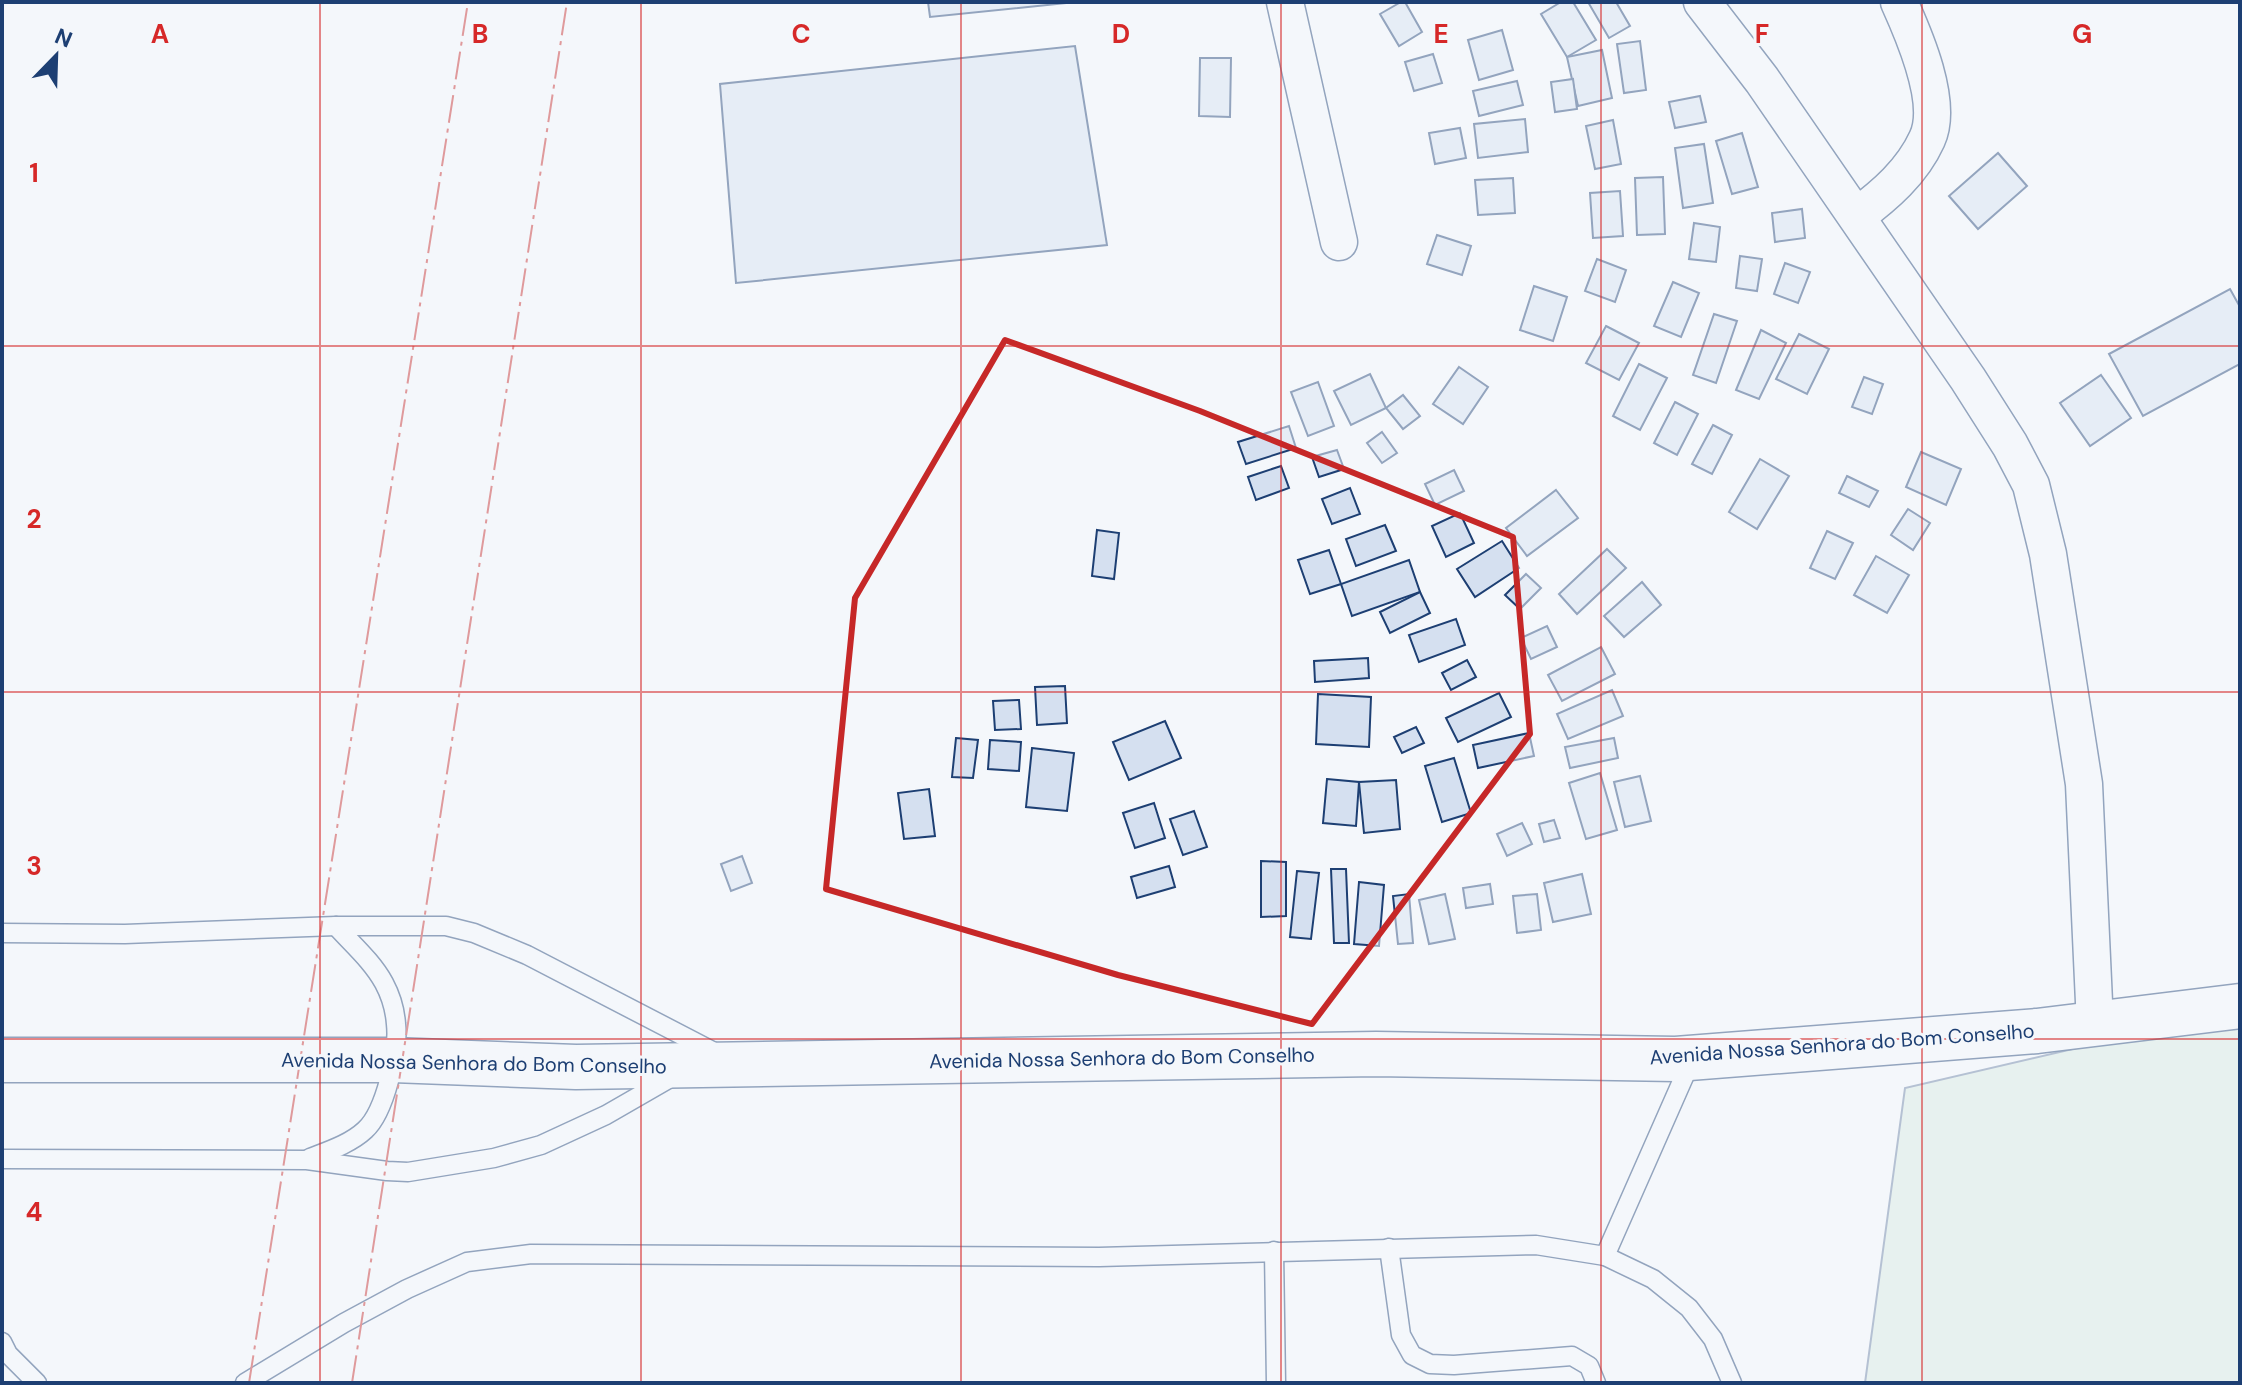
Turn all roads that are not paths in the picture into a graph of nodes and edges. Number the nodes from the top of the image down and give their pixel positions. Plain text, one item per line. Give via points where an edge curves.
1 (1285, 2) edge
2 (1702, 2) edge
3 (1899, 2) edge
4 (1857, 216) junction
5 (1339, 242) dead end
6 (336, 926) junction
7 (2, 933) edge
8 (2240, 1006) edge
9 (2095, 1024) junction
10 (1692, 1058) junction
11 (2, 1060) edge
12 (393, 1060) junction
13 (738, 1065) junction
14 (692, 1066) junction
15 (2, 1159) edge
16 (307, 1160) junction
17 (1389, 1248) junction
18 (1274, 1251) junction
19 (1605, 1256) junction
20 (2, 1342) edge
21 (37, 1383) edge
22 (245, 1383) edge
23 (1276, 1383) edge
24 (1596, 1383) edge
25 (1732, 1383) edge

1 - 5 street
2 - 4 street
3 - 4 street via 1929,83 1930,129 1902,177
4 - 9 street via 1988,409 2031,485 2048,554 2084,784
6 - 7 lane
6 - 12 lane via 374,967 391,1000 397,1031
6 - 13 lane via 446,926 474,933 527,955
8 - 9 main road, Avenida Nossa Senhora do Bom Conselho
9 - 10 main road, Avenida Nossa Senhora do Bom Conselho
10 - 13 main road, Avenida Nossa Senhora do Bom Conselho via 1376,1054
10 - 19 lane
11 - 12 main road, Avenida Nossa Senhora do Bom Conselho
12 - 14 main road, Avenida Nossa Senhora do Bom Conselho
12 - 16 lane via 380,1109 365,1130
13 - 14 main road, Avenida Nossa Senhora do Bom Conselho
14 - 16 lane via 606,1115 541,1145 494,1158 408,1172
15 - 16 lane
17 - 18 lane
17 - 19 lane via 1536,1245
17 - 24 lane via 1401,1335 1412,1355 1430,1364 1454,1365 1572,1356 1589,1366
18 - 22 lane via 1099,1257 531,1254 467,1262 344,1323
18 - 23 lane
19 - 25 lane via 1653,1279 1689,1308 1713,1339
20 - 21 lane

